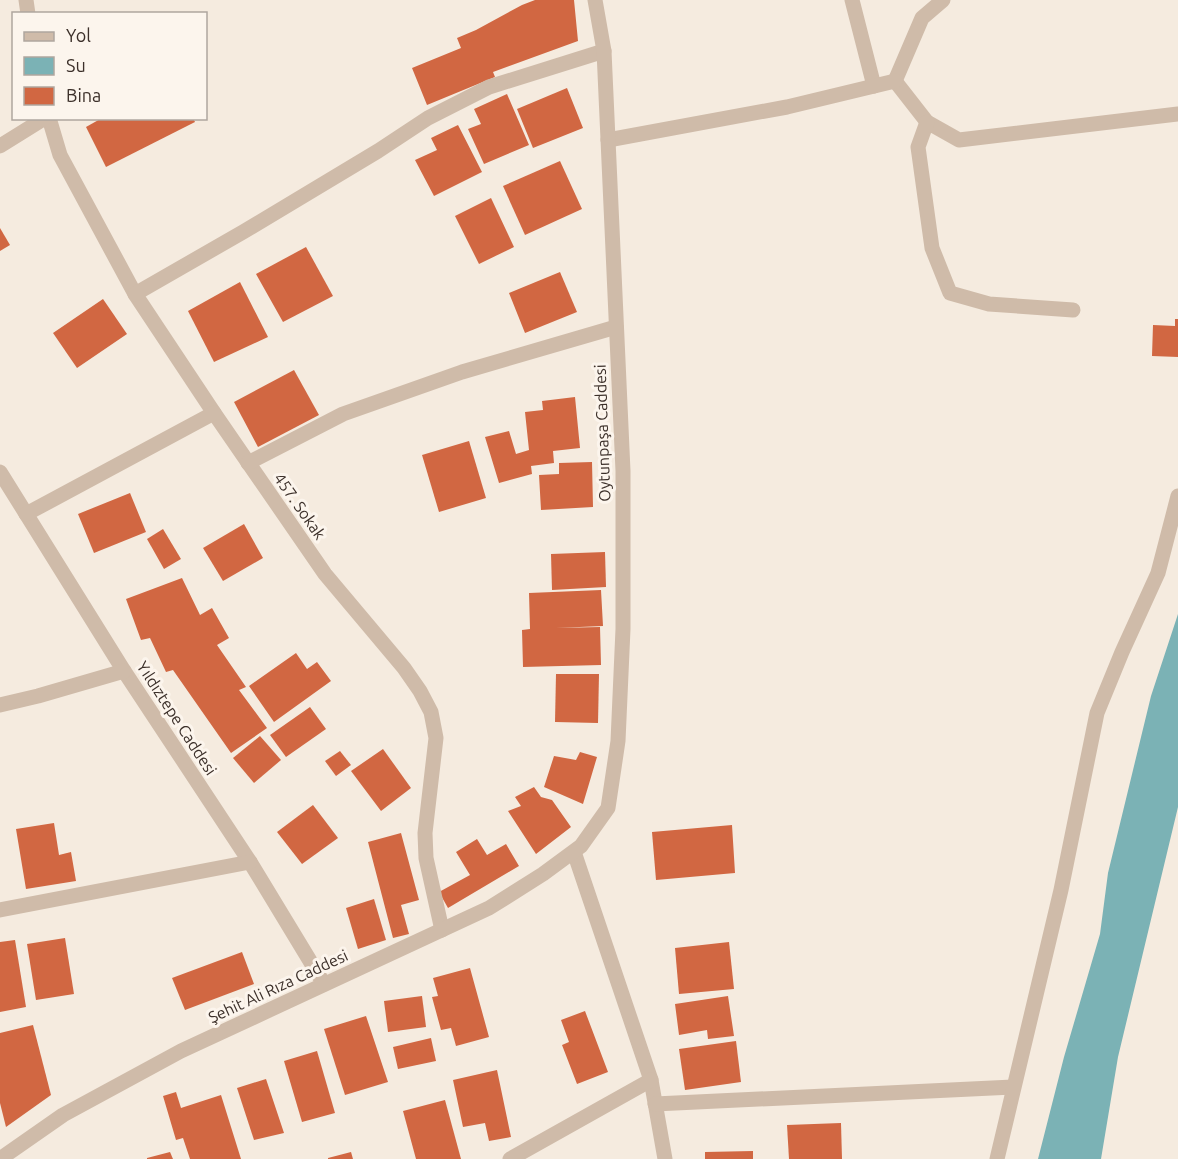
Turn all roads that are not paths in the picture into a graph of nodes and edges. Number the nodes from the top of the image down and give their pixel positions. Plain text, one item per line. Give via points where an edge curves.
1 (595, 0) edge
2 (852, 0) edge
3 (943, 0) edge
4 (604, 51) junction
5 (895, 81) junction
6 (874, 86) junction
7 (1178, 114) edge
8 (44, 120) edge
9 (48, 120) edge
10 (927, 122) junction
11 (608, 140) junction
12 (0, 146) edge
13 (135, 294) junction
14 (1073, 310) dead end
15 (616, 327) junction
16 (214, 413) junction
17 (248, 463) junction
18 (0, 472) edge
19 (1178, 496) edge
20 (26, 514) junction
21 (124, 671) junction
22 (0, 705) edge
23 (573, 852) junction
24 (250, 862) junction
25 (0, 910) edge
26 (441, 930) junction
27 (324, 984) junction
28 (651, 1080) junction
29 (1013, 1087) junction
30 (655, 1104) junction
31 (0, 1159) edge
32 (510, 1159) edge
33 (665, 1159) edge
34 (997, 1159) edge

1 - 4 street, Oytunpaşa Caddesi
2 - 6 street
3 - 5 street via 922,18
4 - 11 street, Oytunpaşa Caddesi
4 - 13 street via 489,87 428,118
5 - 6 street
5 - 10 street
6 - 11 street via 787,107
7 - 10 street via 959,140
8 - 12 street
9 - 13 street, 457. Sokak via 60,155
10 - 14 street via 918,147 932,248 950,293 989,304
11 - 15 street, Oytunpaşa Caddesi
13 - 16 street, 457. Sokak
15 - 17 street via 462,372 343,414
15 - 23 street, Oytunpaşa Caddesi via 623,471 618,741 608,808
16 - 17 street, 457. Sokak
16 - 20 street
17 - 26 street, 457. Sokak via 325,574 404,668 431,712 436,738 425,832 426,858
18 - 20 street, Yıldıztepe Caddesi
19 - 29 street via 1158,573 1097,713 1061,890
20 - 21 street, Yıldıztepe Caddesi
21 - 22 street
21 - 24 street, Yıldıztepe Caddesi
23 - 26 street, Şehit Ali Rıza Caddesi via 489,908
23 - 28 street
24 - 25 street
24 - 27 street, Yıldıztepe Caddesi
26 - 27 street, Şehit Ali Rıza Caddesi
27 - 31 street, Şehit Ali Rıza Caddesi via 181,1051 63,1115
28 - 30 street
28 - 32 street
29 - 30 street
29 - 34 street
30 - 33 street

